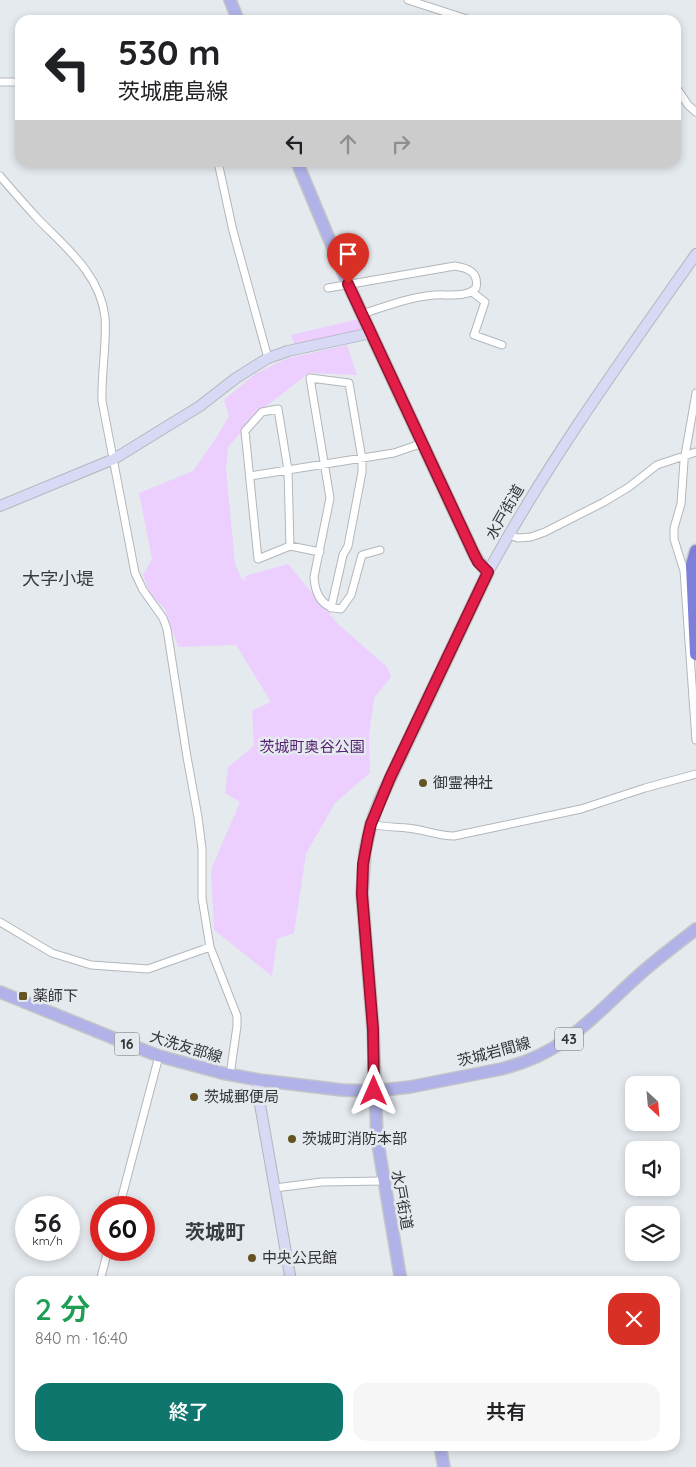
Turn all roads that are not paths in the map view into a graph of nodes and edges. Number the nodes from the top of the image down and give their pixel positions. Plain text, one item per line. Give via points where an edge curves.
1 (230, 0) edge
2 (408, 0) edge
3 (236, 15) edge
4 (454, 15) edge
5 (0, 82) edge
6 (15, 82) edge
7 (681, 94) edge
8 (696, 112) edge
9 (219, 167) edge
10 (299, 167) edge
11 (0, 176) edge
12 (696, 254) edge
13 (348, 284) junction
14 (328, 288) dead end
15 (472, 292) junction
16 (362, 314) junction
17 (371, 333) junction
18 (502, 345) dead end
19 (268, 358) junction
20 (696, 393) edge
21 (423, 443) junction
22 (691, 454) edge
23 (114, 459) junction
24 (362, 459) junction
25 (325, 464) junction
26 (288, 470) junction
27 (250, 476) junction
28 (0, 506) edge
29 (509, 535) junction
30 (290, 546) junction
31 (380, 550) dead end
32 (696, 551) edge
33 (320, 552) junction
34 (488, 572) junction
35 (331, 608) junction
36 (696, 654) edge
37 (696, 740) edge
38 (696, 774) edge
39 (371, 824) junction
40 (0, 922) edge
41 (696, 929) edge
42 (210, 947) junction
43 (0, 992) edge
44 (159, 1056) junction
45 (230, 1075) junction
46 (259, 1080) junction
47 (374, 1091) junction
48 (384, 1181) junction
49 (275, 1188) junction
50 (122, 1196) edge
51 (105, 1261) edge
52 (101, 1276) edge
53 (290, 1276) edge
54 (400, 1276) edge
55 (441, 1451) edge
56 (444, 1467) edge

1 - 3 main road
2 - 4 street
5 - 6 street
7 - 8 street
9 - 19 street
10 - 13 main road
11 - 23 street via 82,264 99,293 106,339 102,401
12 - 29 street, 水戸街道 via 564,444
13 - 14 street
13 - 15 street via 455,266 465,267 474,274 477,285
13 - 16 main road
15 - 16 street via 395,302
15 - 18 street via 485,302 474,335
16 - 17 main road
17 - 19 street
17 - 21 main road
19 - 23 street via 200,406
20 - 22 street
21 - 24 street
21 - 34 main road via 478,562
22 - 29 street via 657,465 604,502 545,532 531,537
22 - 37 street via 674,539 684,571
23 - 28 street
23 - 42 street via 135,573 163,618 169,638 198,817 202,898
24 - 25 street
24 - 25 street via 349,383 310,378
24 - 35 street via 361,486
25 - 26 street
25 - 33 street via 330,498
26 - 27 street
26 - 27 street via 278,409 262,412 245,431
26 - 30 street
27 - 30 street via 258,559
29 - 34 street, 水戸街道
30 - 33 street
31 - 35 street via 362,554 351,595 341,609
32 - 36 highway via 692,565
33 - 35 street via 315,586 324,604
34 - 39 main road, 水戸街道
38 - 39 street via 581,809 454,836
39 - 47 main road, 水戸街道 via 362,886 373,1029
40 - 42 street via 52,953 91,965 148,969
41 - 47 main road, 茨城岩間線 / 43 via 640,974 578,1032 545,1053 501,1069
42 - 45 street via 237,1016
43 - 44 main road, 大洗友部線 / 16
44 - 45 main road, 大洗友部線 / 16
44 - 50 street
45 - 46 main road, 大洗友部線 / 16
46 - 47 main road, 大洗友部線 / 16
46 - 49 street via 258,1093
47 - 48 main road, 水戸街道
48 - 49 street via 322,1182
48 - 54 main road, 水戸街道
49 - 53 street
51 - 52 street
55 - 56 main road

